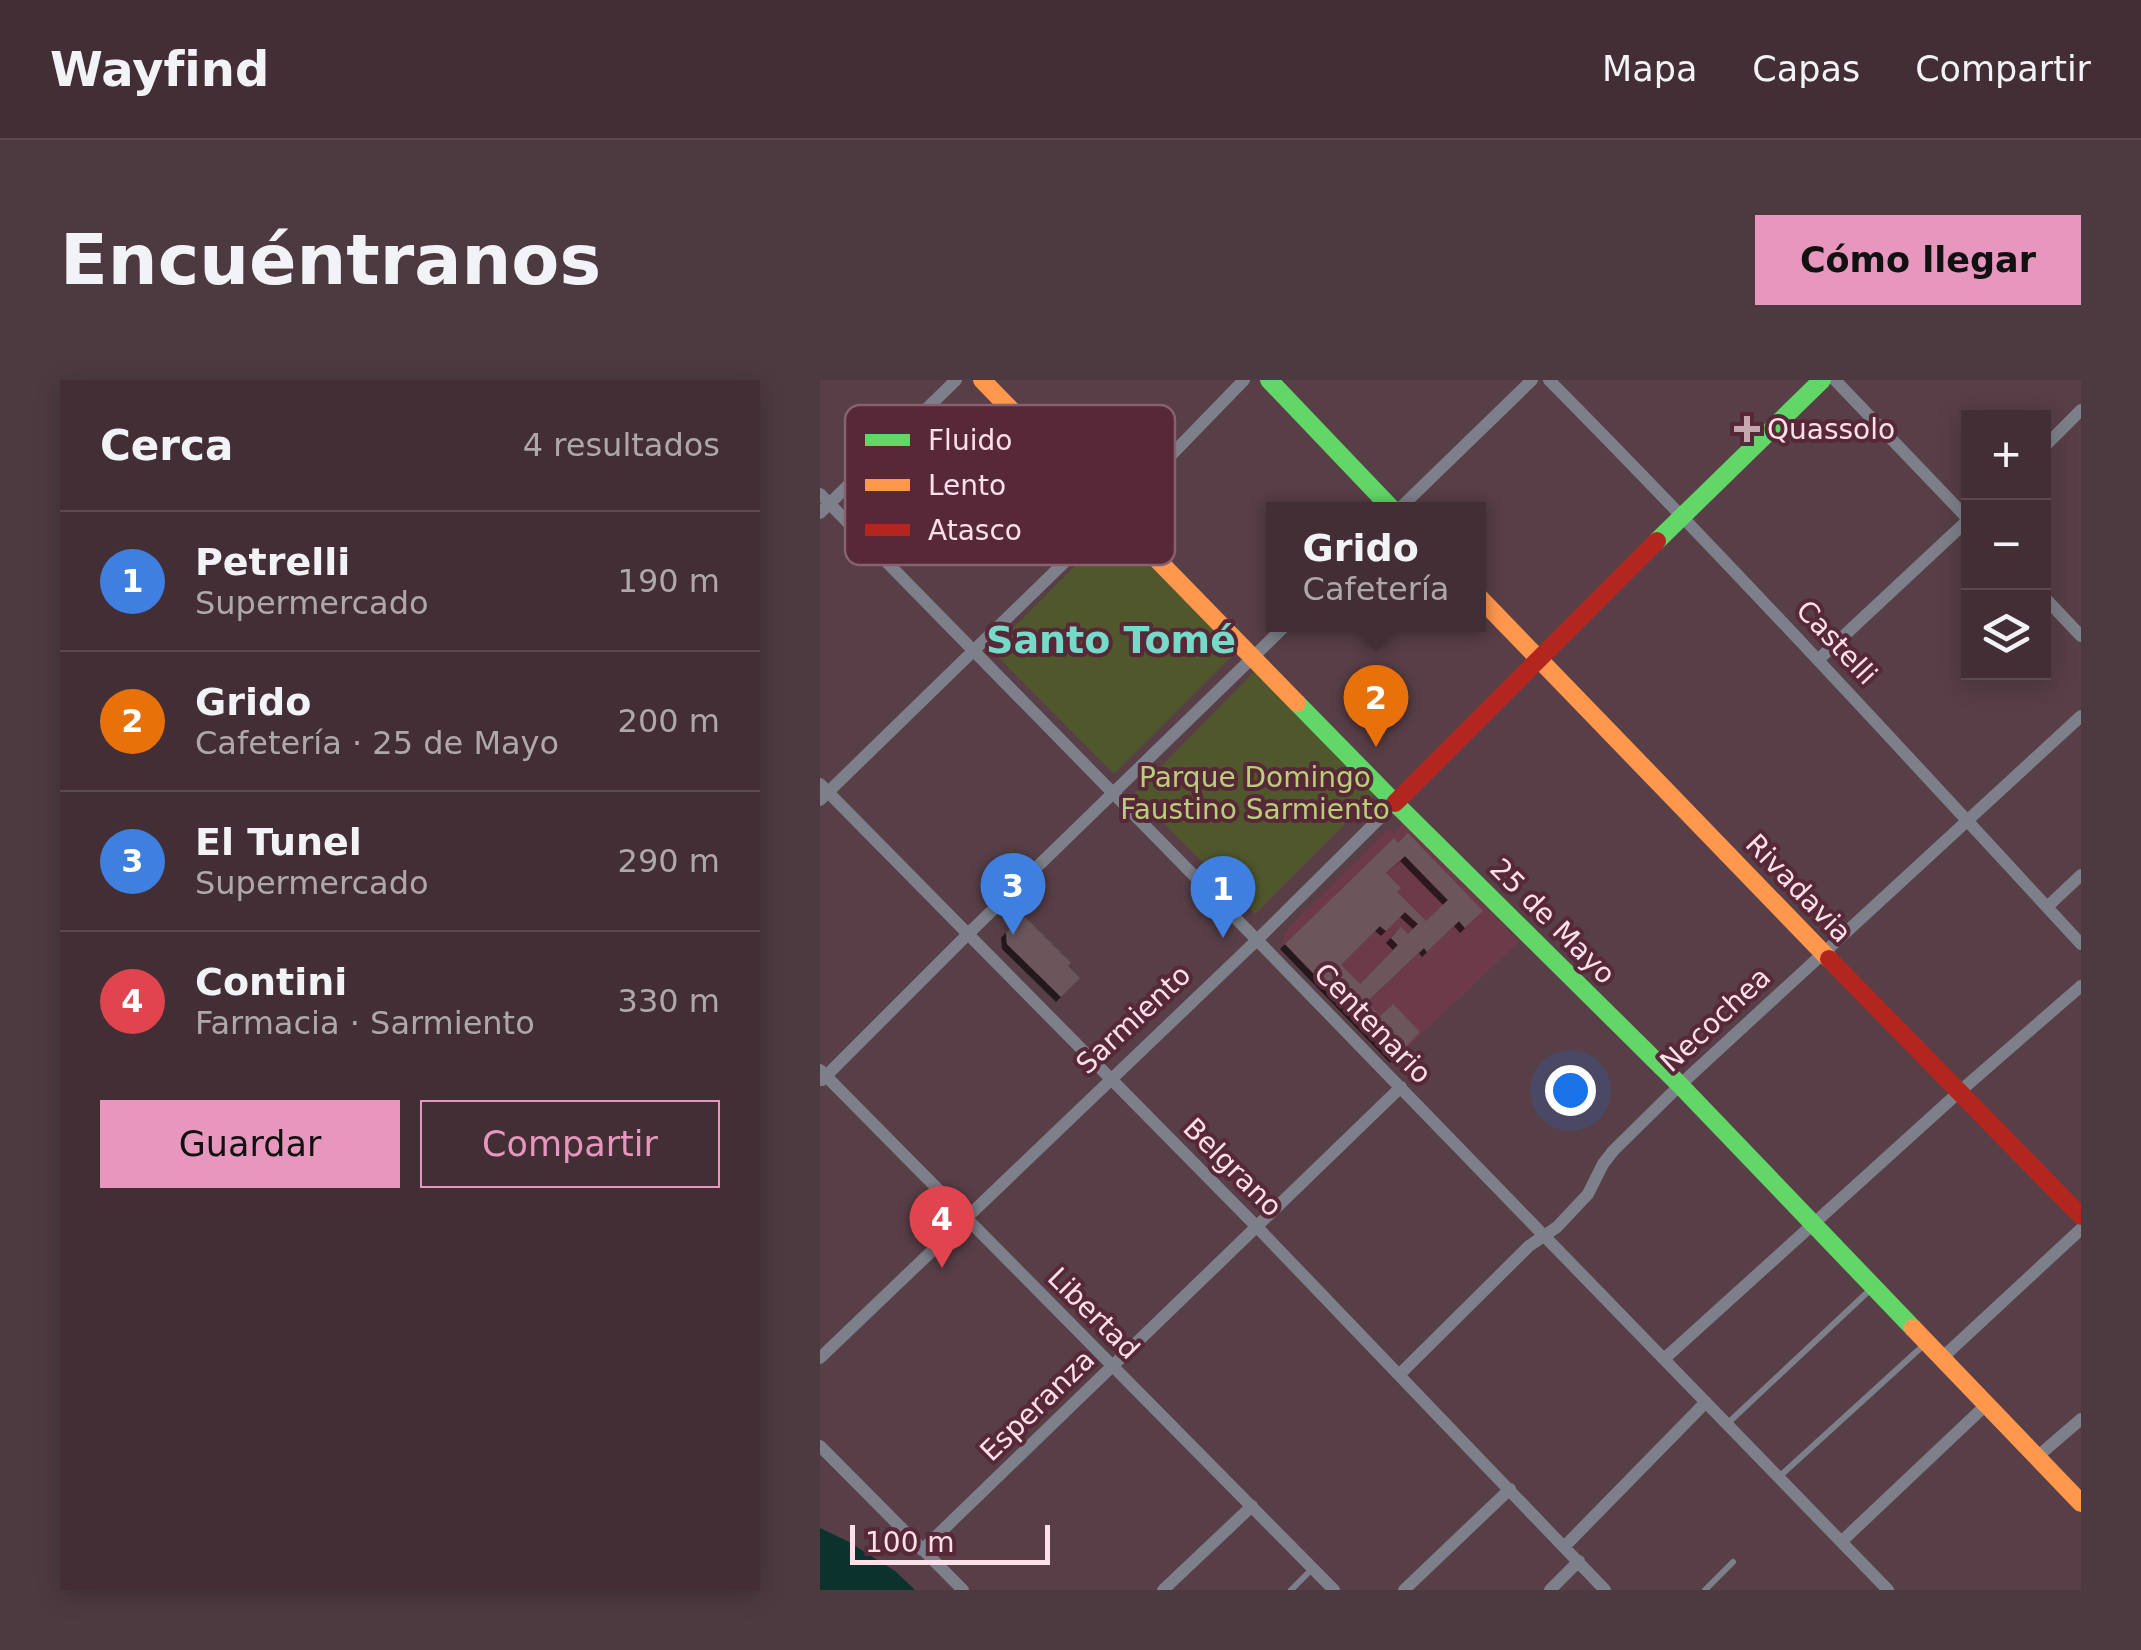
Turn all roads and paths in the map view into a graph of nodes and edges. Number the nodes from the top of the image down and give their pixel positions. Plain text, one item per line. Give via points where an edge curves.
1 (956, 380) edge
2 (982, 380) edge
3 (1244, 380) edge
4 (1268, 380) edge
5 (1532, 380) edge
6 (1548, 380) edge
7 (1822, 380) edge
8 (1835, 380) edge
9 (929, 405) edge
10 (1007, 405) edge
11 (2081, 410) edge
12 (2051, 440) edge
13 (1175, 451) edge
14 (845, 483) edge
15 (1388, 502) edge
16 (1404, 502) edge
17 (823, 503) edge
18 (1961, 513) edge
19 (1683, 516) junction
20 (845, 524) edge
21 (1961, 527) edge
22 (888, 565) edge
23 (1061, 565) edge
24 (1163, 565) edge
25 (1486, 604) edge
26 (2051, 604) edge
27 (1278, 632) edge
28 (2081, 636) edge
29 (974, 648) junction
30 (1253, 658) junction
31 (1539, 658) junction
32 (1820, 660) junction
33 (2081, 716) edge
34 (823, 792) edge
35 (1113, 792) junction
36 (1395, 803) junction
37 (1968, 820) junction
38 (2081, 876) edge
39 (2047, 908) junction
40 (968, 934) junction
41 (1257, 940) junction
42 (2081, 944) edge
43 (1824, 953) junction
44 (2081, 986) edge
45 (822, 1076) edge
46 (1110, 1078) junction
47 (1680, 1086) junction
48 (1401, 1088) junction
49 (1958, 1093) junction
50 (2081, 1216) edge
51 (964, 1218) junction
52 (1813, 1224) junction
53 (1257, 1227) junction
54 (2081, 1229) edge
55 (1544, 1235) junction
56 (1873, 1286) junction
57 (1927, 1342) junction
58 (820, 1358) edge
59 (1942, 1358) junction
60 (1664, 1359) junction
61 (1113, 1366) junction
62 (1400, 1374) junction
63 (1706, 1402) junction
64 (1987, 1404) junction
65 (2081, 1419) edge
66 (1727, 1424) junction
67 (820, 1446) edge
68 (2037, 1457) junction
69 (1779, 1477) junction
70 (1510, 1489) junction
71 (2081, 1503) edge
72 (1252, 1506) junction
73 (1841, 1542) junction
74 (1564, 1546) junction
75 (922, 1550) junction
76 (1578, 1562) junction
77 (1733, 1562) dead end
78 (1313, 1568) junction
79 (963, 1590) edge
80 (1163, 1590) edge
81 (1290, 1590) edge
82 (1334, 1590) edge
83 (1404, 1590) edge
84 (1550, 1590) edge
85 (1606, 1590) edge
86 (1705, 1590) edge
87 (1888, 1590) edge

1 - 9 street
2 - 10 main road, 25 de Mayo
3 - 13 street
4 - 15 main road
5 - 16 street
6 - 19 street, Castelli
7 - 19 main road, Sarmiento
8 - 18 street
11 - 12 street
14 - 17 street
17 - 20 street, Centenario
19 - 31 main road, Sarmiento
19 - 32 street, Castelli
21 - 32 street
22 - 29 street, Centenario
23 - 29 street
24 - 30 main road, 25 de Mayo
25 - 31 main road, Rivadavia
26 - 28 street
27 - 30 street
29 - 34 street
29 - 35 street, Centenario
30 - 35 street
30 - 36 main road, 25 de Mayo
31 - 36 main road, Sarmiento
31 - 43 main road, Rivadavia
32 - 37 street, Castelli
33 - 37 street, Necochea
34 - 40 street, Belgrano
35 - 40 street
35 - 41 street, Centenario
36 - 41 street, Sarmiento
36 - 47 main road, 25 de Mayo
37 - 39 street, Castelli
37 - 43 street, Necochea
38 - 39 street
39 - 42 street, Castelli
40 - 45 street
40 - 46 street, Belgrano
41 - 46 street, Sarmiento
41 - 48 street, Centenario
43 - 47 street, Necochea
43 - 49 main road, Rivadavia
44 - 49 street
45 - 51 street, Libertad
46 - 51 street, Sarmiento
46 - 53 street, Belgrano
47 - 52 main road, 25 de Mayo
47 - 55 street, Necochea via 1613,1151 1588,1194
48 - 53 street, Esperanza
48 - 55 street, Centenario
49 - 50 main road, Rivadavia
49 - 52 street
51 - 58 street, Sarmiento
51 - 61 street, Libertad
52 - 56 main road, 25 de Mayo
52 - 60 street
53 - 61 street, Esperanza
53 - 62 street, Belgrano
54 - 59 street
55 - 60 street, Centenario
55 - 62 street, Necochea
56 - 57 main road, 25 de Mayo
56 - 66 lane
57 - 59 main road, 25 de Mayo
57 - 69 lane
59 - 64 main road, 25 de Mayo
60 - 63 street, Centenario
61 - 72 street, Libertad
61 - 75 street, Esperanza
62 - 70 street, Belgrano
63 - 66 street, Centenario
63 - 74 street
64 - 68 main road, 25 de Mayo
64 - 73 street
65 - 68 street
66 - 69 street, Centenario
67 - 75 street
68 - 71 main road, 25 de Mayo
69 - 73 street, Centenario
70 - 74 street, Belgrano
70 - 83 street
72 - 78 street, Libertad
72 - 80 street
73 - 87 street, Centenario
74 - 76 street, Belgrano
75 - 79 street
76 - 84 street
76 - 85 street, Belgrano
77 - 86 lane
78 - 81 lane
78 - 82 street, Libertad

